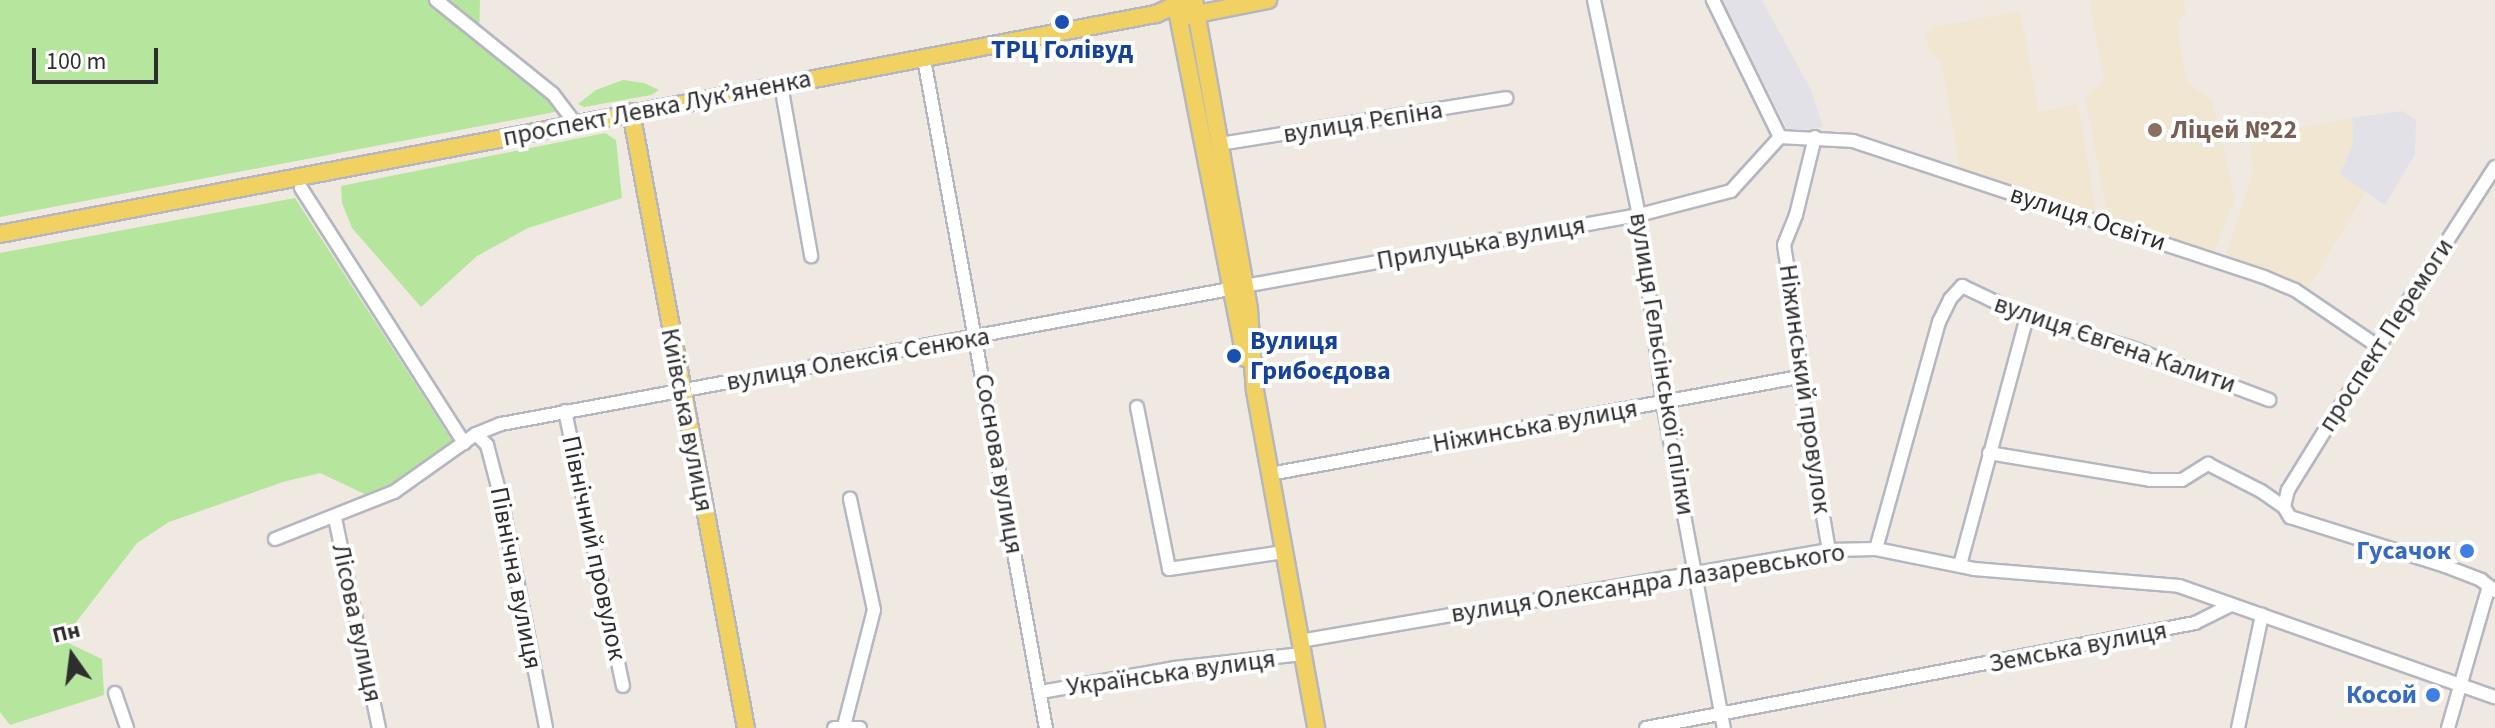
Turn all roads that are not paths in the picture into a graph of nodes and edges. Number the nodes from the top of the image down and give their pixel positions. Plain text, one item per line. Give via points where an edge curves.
1 (436, 0) edge
2 (1268, 0) edge
3 (1594, 0) edge
4 (1713, 0) edge
5 (1184, 6) edge
6 (924, 59) junction
7 (781, 85) junction
8 (1506, 98) dead end
9 (631, 112) junction
10 (574, 122) junction
11 (1780, 137) junction
12 (1815, 137) junction
13 (1220, 144) junction
14 (2495, 167) edge
15 (301, 188) dead end
16 (1639, 215) junction
17 (0, 234) edge
18 (811, 256) dead end
19 (1237, 287) junction
20 (2027, 317) junction
21 (976, 337) junction
22 (2379, 347) junction
23 (1799, 377) junction
24 (681, 392) junction
25 (2269, 400) dead end
26 (1663, 403) junction
27 (1137, 407) dead end
28 (565, 411) junction
29 (476, 434) junction
30 (464, 443) junction
31 (1989, 453) junction
32 (1270, 474) junction
33 (850, 499) dead end
34 (2284, 507) junction
35 (335, 518) junction
36 (275, 539) dead end
37 (1876, 549) junction
38 (1829, 550) junction
39 (1284, 552) junction
40 (1960, 565) junction
41 (1697, 572) junction
42 (2492, 590) edge
43 (2231, 605) junction
44 (2262, 615) junction
45 (1301, 647) junction
46 (2462, 685) junction
47 (623, 686) dead end
48 (1041, 692) junction
49 (115, 693) dead end
50 (2495, 697) edge
51 (1722, 714) junction
52 (839, 727) edge
53 (127, 728) edge
54 (379, 728) edge
55 (546, 728) edge
56 (746, 728) edge
57 (860, 728) edge
58 (1046, 728) edge
59 (1316, 728) edge
60 (1646, 728) edge
61 (1724, 728) edge
62 (2238, 728) edge
63 (2448, 728) edge

1 - 10 street via 553,94
2 - 5 main road, проспект Левка Лукʼяненка
3 - 16 street, вулиця Гельсінської спілки
4 - 11 street
5 - 6 main road, проспект Левка Лукʼяненка
5 - 13 main road
5 - 19 main road
6 - 7 main road, проспект Левка Лукʼяненка
6 - 21 street, Соснова вулиця
7 - 9 main road, проспект Левка Лукʼяненка
7 - 18 street
8 - 13 street, вулиця Рєпіна
9 - 10 main road, проспект Левка Лукʼяненка
9 - 24 main road, Київська вулиця
10 - 17 main road, проспект Левка Лукʼяненка
11 - 12 street, вулиця Освіти
11 - 16 street, Прилуцька вулиця via 1731,191
12 - 22 street, вулиця Освіти via 1853,141 2264,277 2295,290
12 - 23 street, Ніжинський провулок via 1784,245 1799,341
13 - 19 main road
14 - 22 street, проспект Перемоги
15 - 30 street
16 - 19 street, Прилуцька вулиця
16 - 26 street, вулиця Гельсінської спілки
19 - 21 street, вулиця Олексія Сенюка
19 - 32 main road
20 - 25 street, вулиця Євгена Калити via 2129,347
20 - 31 street
20 - 37 street, вулиця Євгена Калити via 1962,286 1950,299 1939,322
21 - 24 street, вулиця Олексія Сенюка
21 - 48 street, Соснова вулиця
22 - 34 street, проспект Перемоги via 2288,490
23 - 26 street, Ніжинська вулиця
23 - 38 street, Ніжинський провулок
24 - 28 street, вулиця Олексія Сенюка
24 - 56 main road, Київська вулиця
26 - 32 street, Ніжинська вулиця
26 - 41 street, вулиця Гельсінської спілки
27 - 39 street via 1169,569
28 - 29 street, вулиця Олексія Сенюка
28 - 47 street, Північний провулок
29 - 30 street, вулиця Олексія Сенюка
29 - 55 street, Північна вулиця via 487,445 501,498
30 - 35 street, вулиця Олексія Сенюка via 394,492
31 - 34 street via 2150,480 2182,480 2208,464
31 - 40 street
32 - 39 main road
33 - 52 street via 874,610
34 - 42 street via 2290,517 2445,566
35 - 36 street, вулиця Олексія Сенюка
35 - 54 street, Лісова вулиця
37 - 38 street, вулиця Олександра Лазаревського
37 - 40 street, вулиця Олександра Лазаревського
38 - 41 street, вулиця Олександра Лазаревського
39 - 45 main road
40 - 43 street, вулиця Олександра Лазаревського via 2179,586
41 - 45 street, вулиця Олександра Лазаревського
41 - 51 street, вулиця Гельсінської спілки
42 - 46 street
43 - 44 street
43 - 51 street, Земська вулиця via 2195,623
44 - 46 street
44 - 62 street
45 - 48 street, Українська вулиця
45 - 59 main road
46 - 50 street
46 - 63 street
48 - 58 street, Соснова вулиця
49 - 53 street
51 - 60 street, Земська вулиця
51 - 61 street, вулиця Гельсінської спілки
52 - 57 street

